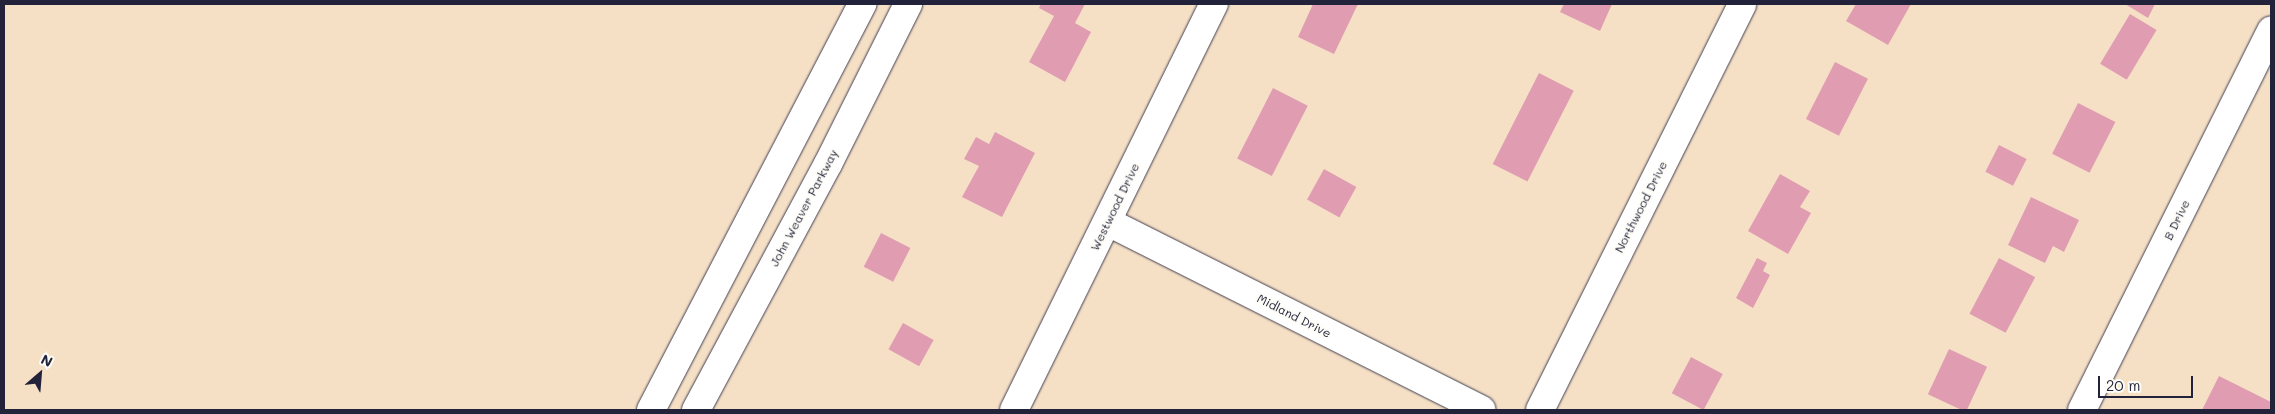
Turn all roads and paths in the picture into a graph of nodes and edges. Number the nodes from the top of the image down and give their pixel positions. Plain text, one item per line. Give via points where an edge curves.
1 (862, 4) edge
2 (908, 4) edge
3 (1214, 4) edge
4 (1742, 4) edge
5 (2271, 31) edge
6 (1108, 222) junction
7 (651, 410) edge
8 (696, 410) edge
9 (1014, 410) edge
10 (1480, 410) edge
11 (1540, 410) edge
12 (2082, 410) edge

1 - 7 street
2 - 8 street, John Weaver Parkway via 828,164
3 - 6 street, Westwood Drive
4 - 11 street, Northwood Drive
5 - 12 street, B Drive
6 - 9 street, Westwood Drive
6 - 10 street, Midland Drive

